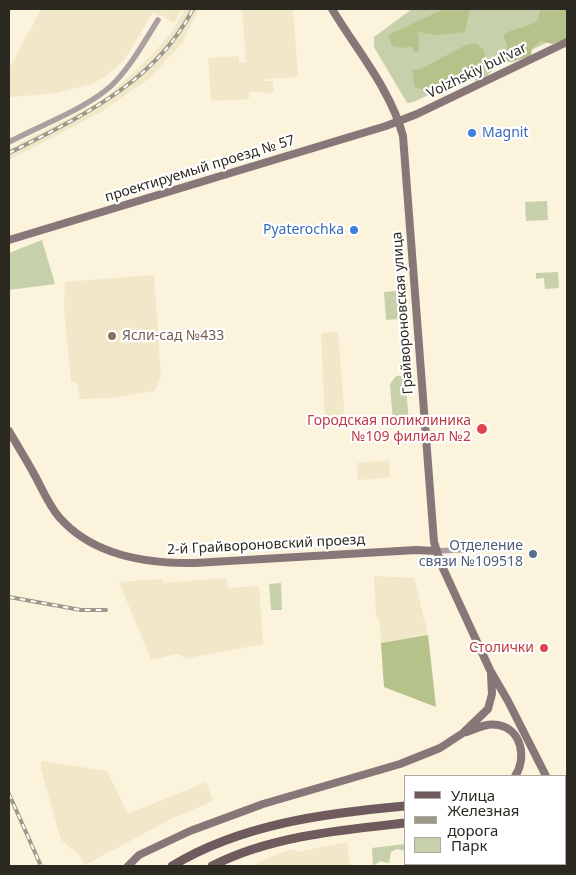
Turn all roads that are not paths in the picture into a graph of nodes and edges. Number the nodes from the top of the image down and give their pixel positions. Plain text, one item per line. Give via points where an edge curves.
1 (332, 9) edge
2 (158, 20) dead end
3 (567, 42) edge
4 (398, 122) junction
5 (9, 142) edge
6 (9, 240) edge
7 (9, 431) edge
8 (516, 547) dead end
9 (436, 551) junction
10 (490, 670) junction
11 (463, 733) junction
12 (516, 775) edge
13 (545, 775) edge
14 (404, 806) edge
15 (404, 823) edge
16 (128, 866) edge
17 (172, 866) edge
18 (212, 866) edge

1 - 4 main road, Грайвороновская улица via 370,67
2 - 5 street via 111,86
3 - 4 main road, Volzhskiy bul'var
4 - 6 main road, проектируемый проезд № 57
4 - 9 main road, Грайвороновская улица via 402,136
7 - 9 main road, 2-й Грайвороновский проезд via 59,517 94,544 131,558 166,564
8 - 9 street
9 - 10 main road, Грайвороновская улица
10 - 11 main road via 492,694 488,709
10 - 13 main road
11 - 12 main road via 492,725 507,729 521,748 522,765
11 - 16 main road via 440,748 400,764 263,804 190,831 158,844
14 - 17 main road via 327,814 267,828 215,845
15 - 18 main road via 315,835 248,852

